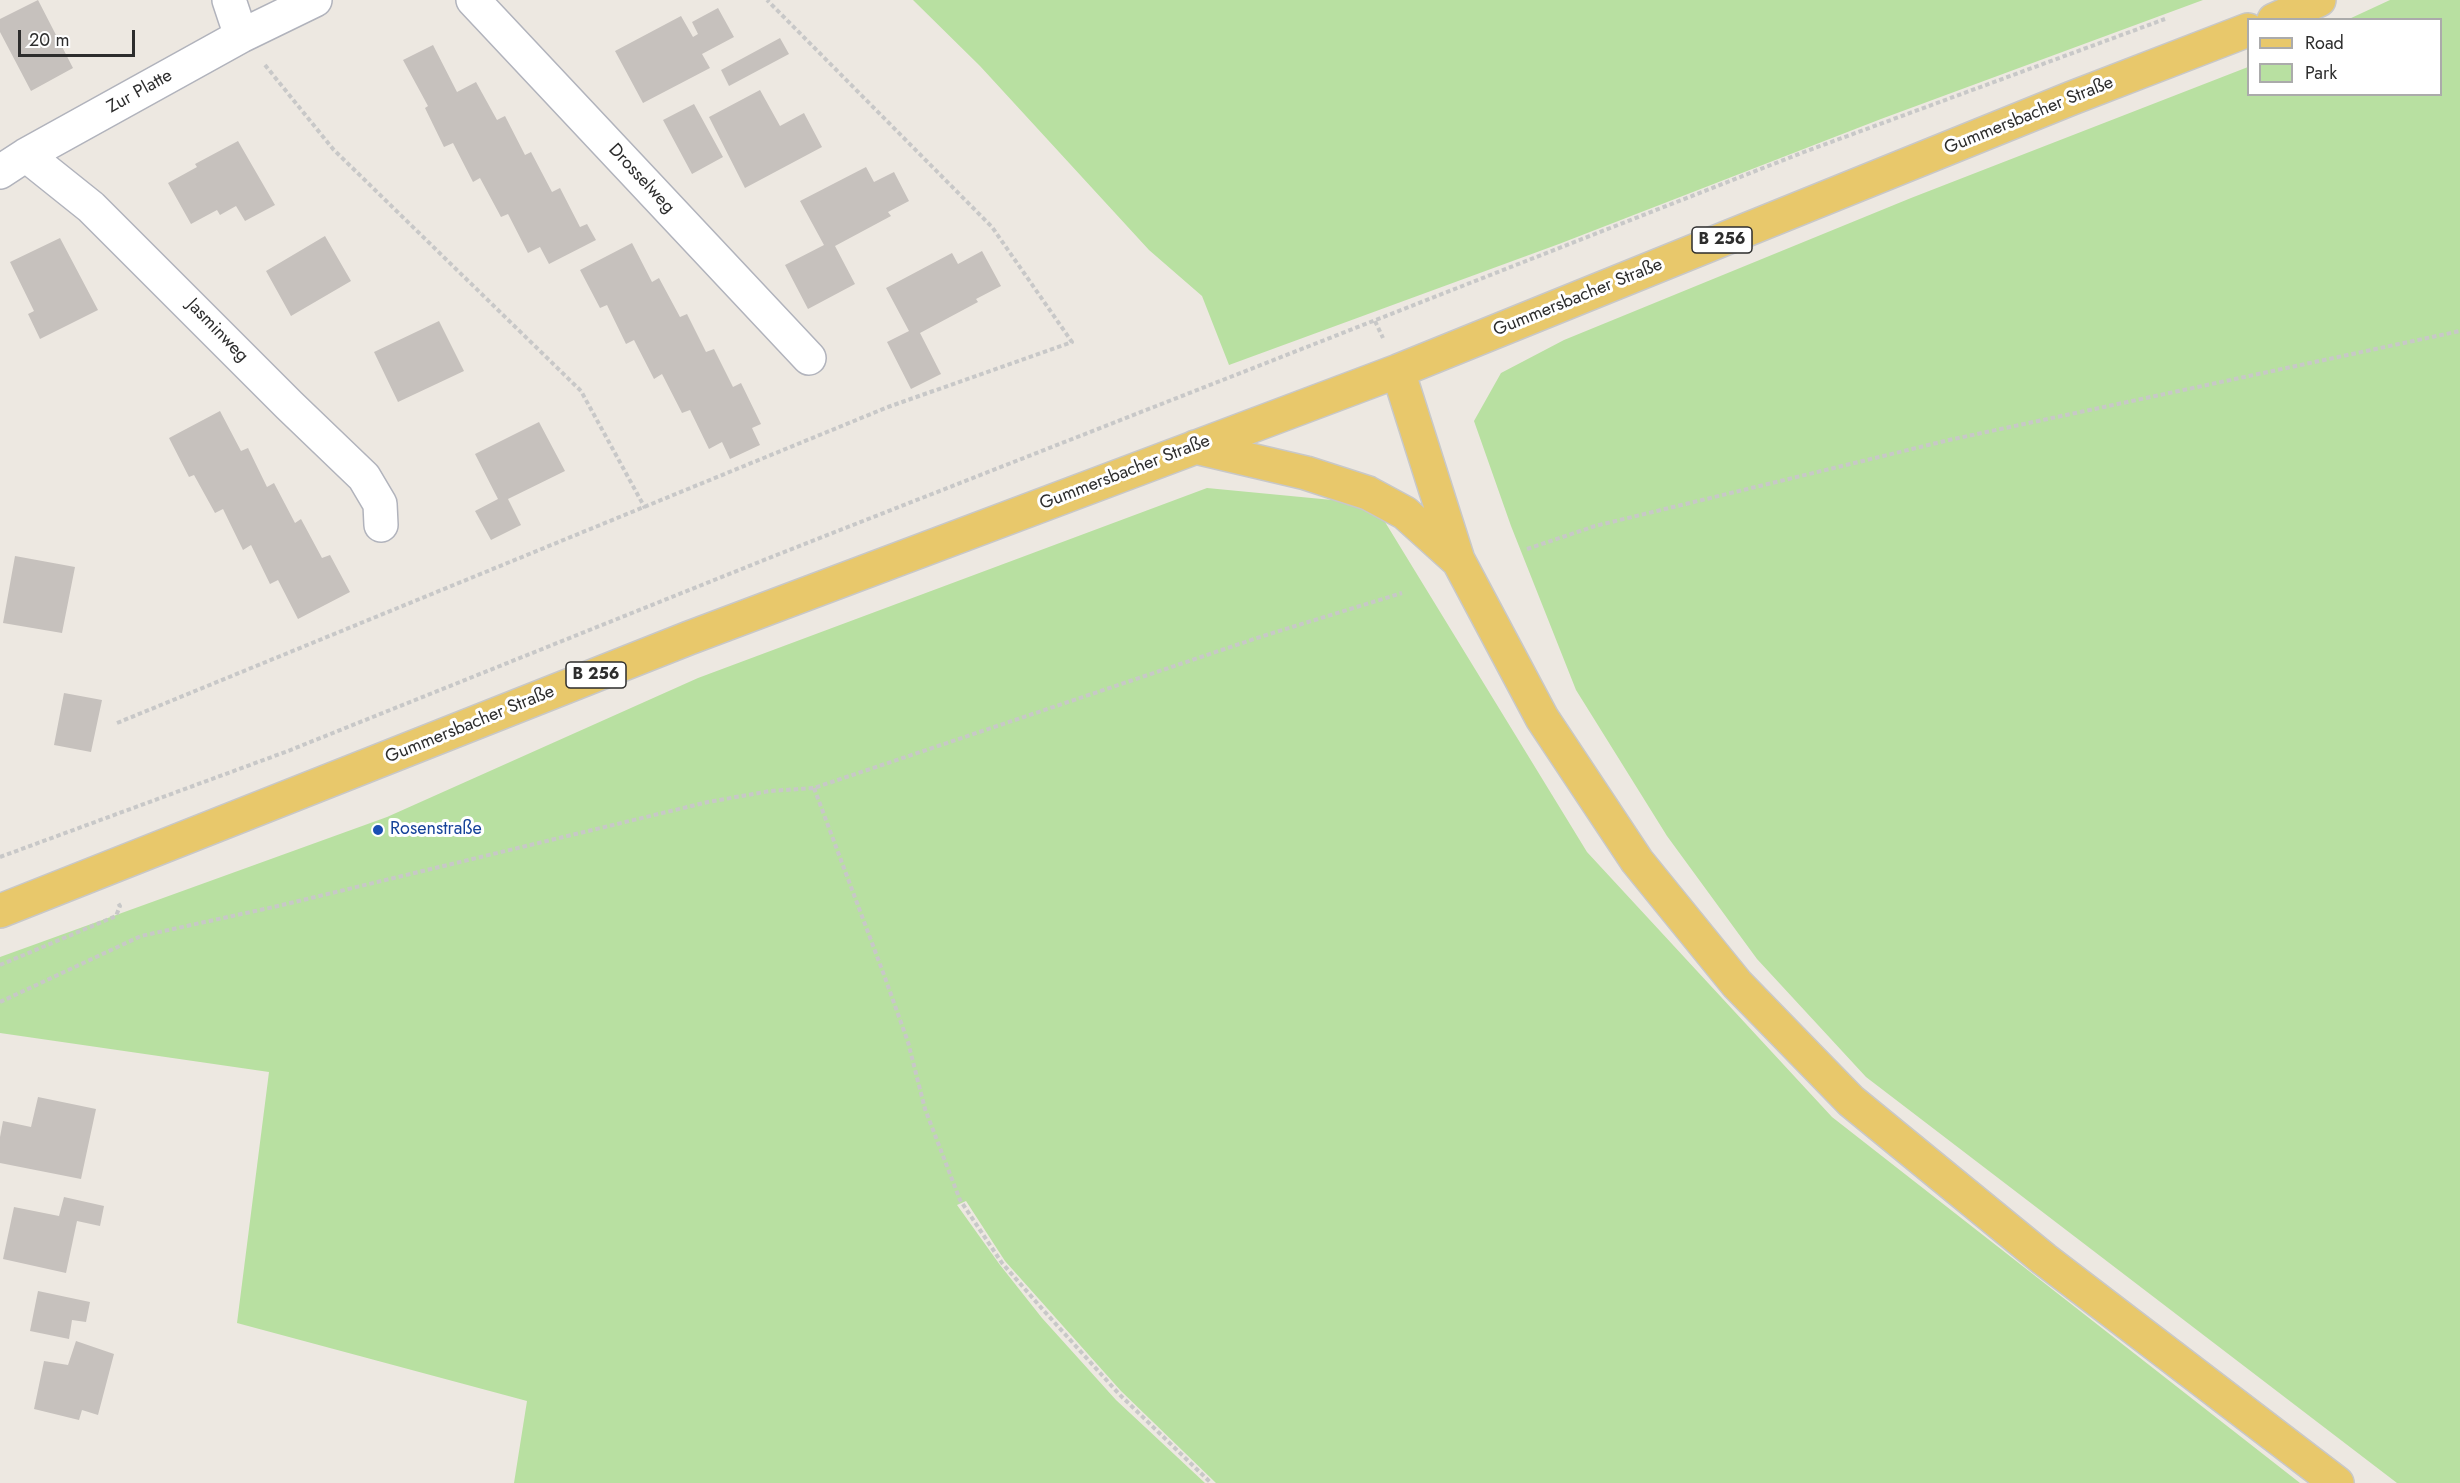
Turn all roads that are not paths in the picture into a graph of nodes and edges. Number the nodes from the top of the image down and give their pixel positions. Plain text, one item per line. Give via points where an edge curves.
1 (228, 0) edge
2 (315, 0) edge
3 (473, 0) edge
4 (2319, 0) edge
5 (2278, 18) edge
6 (2247, 30) edge
7 (241, 36) junction
8 (13, 164) edge
9 (809, 358) dead end
10 (1398, 371) junction
11 (1195, 447) junction
12 (381, 525) dead end
13 (1458, 560) junction
14 (0, 911) edge
15 (2337, 1483) edge

1 - 7 street
2 - 7 street, Zur Platte
3 - 9 street, Drosselweg
4 - 5 main road
6 - 10 main road, Gummersbacher Straße / B 256
7 - 8 street, Zur Platte
8 - 12 street, Jasminweg via 92,207 364,477 380,504
10 - 11 main road, Gummersbacher Straße / B 256
10 - 13 main road
11 - 13 main road via 1306,473 1368,493 1405,513
11 - 14 main road, Gummersbacher Straße / B 256 via 689,638
13 - 15 main road via 1548,728 1637,861 1737,984 1851,1101 2044,1259

